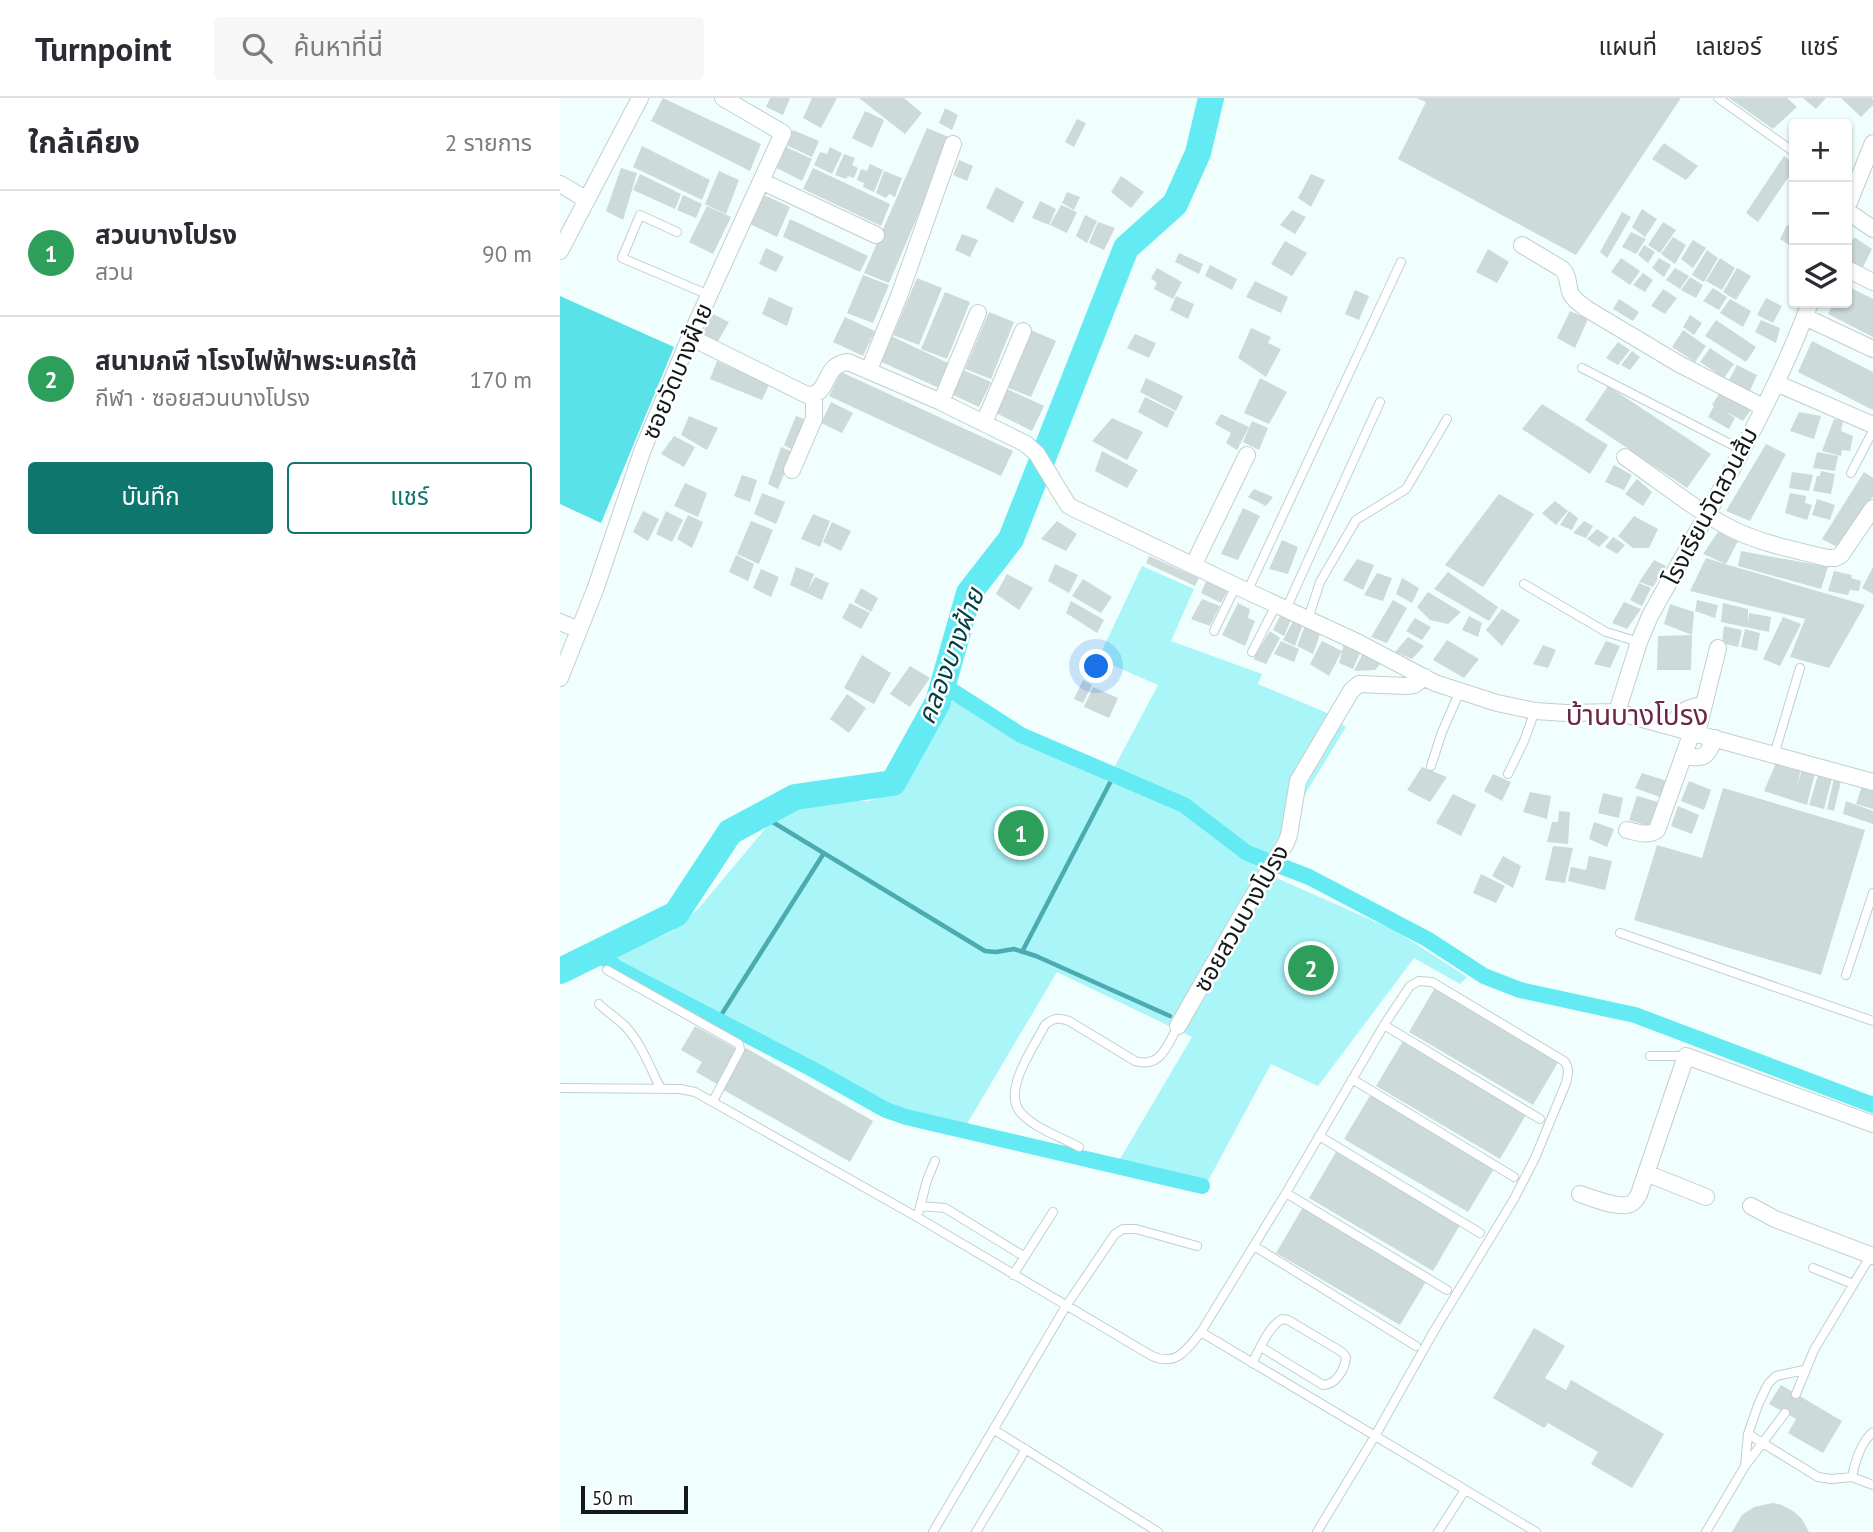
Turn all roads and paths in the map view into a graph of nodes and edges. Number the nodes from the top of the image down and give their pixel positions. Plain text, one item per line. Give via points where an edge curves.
1 (639, 98) edge
2 (723, 98) edge
3 (1718, 98) edge
4 (1873, 143) edge
5 (953, 144) dead end
6 (1789, 148) edge
7 (761, 181) junction
8 (560, 184) edge
9 (1852, 191) edge
10 (587, 200) junction
11 (1852, 205) edge
12 (1873, 229) edge
13 (677, 232) dead end
14 (876, 235) dead end
15 (1522, 246) dead end
16 (560, 251) edge
17 (1401, 262) dead end
18 (1852, 272) edge
19 (1873, 282) edge
20 (709, 295) junction
21 (1808, 310) edge
22 (978, 313) dead end
23 (1023, 331) dead end
24 (690, 337) junction
25 (1873, 349) edge
26 (1582, 368) dead end
27 (869, 370) junction
28 (1776, 383) junction
29 (814, 395) junction
30 (941, 402) junction
31 (1380, 402) dead end
32 (1763, 407) junction
33 (1447, 419) dead end
34 (984, 423) junction
35 (1873, 425) edge
36 (1873, 431) edge
37 (1742, 450) junction
38 (1247, 455) dead end
39 (1625, 457) dead end
40 (792, 470) dead end
41 (1851, 472) dead end
42 (1873, 508) edge
43 (1706, 513) junction
44 (1192, 566) junction
45 (1524, 584) dead end
46 (1241, 589) junction
47 (1281, 607) junction
48 (1308, 619) junction
49 (560, 622) edge
50 (1214, 631) dead end
51 (571, 638) edge
52 (1639, 642) junction
53 (1718, 648) dead end
54 (1252, 652) dead end
55 (1800, 668) dead end
56 (1425, 677) junction
57 (560, 678) edge
58 (1460, 691) junction
59 (1704, 704) junction
60 (1535, 711) junction
61 (1617, 712) junction
62 (1672, 727) junction
63 (1695, 733) junction
64 (1715, 738) junction
65 (1774, 755) junction
66 (1684, 756) junction
67 (1432, 766) dead end
68 (1508, 774) dead end
69 (1872, 779) edge
70 (1627, 830) dead end
71 (1873, 893) edge
72 (1620, 933) dead end
73 (607, 970) dead end
74 (1846, 975) dead end
75 (599, 1004) dead end
76 (1873, 1021) edge
77 (1384, 1024) junction
78 (1178, 1026) joint
79 (1650, 1056) dead end
80 (1686, 1056) junction
81 (1352, 1079) junction
82 (560, 1088) edge
83 (661, 1089) junction
84 (713, 1101) junction
85 (1540, 1119) dead end
86 (1873, 1124) edge
87 (1319, 1136) junction
88 (1079, 1147) dead end
89 (935, 1161) dead end
90 (1646, 1173) junction
91 (1514, 1177) dead end
92 (1286, 1193) junction
93 (1580, 1194) dead end
94 (1706, 1197) dead end
95 (920, 1206) junction
96 (1751, 1206) dead end
97 (1053, 1212) dead end
98 (917, 1217) junction
99 (1480, 1233) dead end
100 (1197, 1246) dead end
101 (1254, 1246) junction
102 (1872, 1254) edge
103 (1025, 1256) junction
104 (1814, 1268) dead end
105 (1013, 1275) junction
106 (1853, 1284) junction
107 (1447, 1290) dead end
108 (1066, 1306) junction
109 (1201, 1332) junction
110 (1416, 1346) dead end
111 (1261, 1347) junction
112 (1252, 1363) junction
113 (1804, 1370) junction
114 (1796, 1394) dead end
115 (1785, 1413) dead end
116 (993, 1429) junction
117 (1873, 1432) edge
118 (1748, 1434) junction
119 (1375, 1436) junction
120 (1763, 1443) junction
121 (1026, 1449) junction
122 (1745, 1466) junction
123 (1852, 1476) junction
124 (1873, 1485) edge
125 (1465, 1490) junction
126 (933, 1532) edge
127 (976, 1532) edge
128 (1158, 1532) edge
129 (1317, 1532) edge
130 (1438, 1532) edge
131 (1536, 1532) edge
132 (1706, 1532) edge

1 - 10 street
2 - 7 street, ซอยวัดบางฝ้าย via 783,133
3 - 6 lane
4 - 9 street
5 - 27 street
7 - 14 street
7 - 20 street, ซอยวัดบางฝ้าย
8 - 10 street
10 - 16 street
11 - 12 street
13 - 20 lane via 640,215 622,258
15 - 32 street via 1562,269 1570,293 1587,309
17 - 46 lane
18 - 19 street
20 - 24 street, ซอยวัดบางฝ้าย
21 - 25 street
21 - 28 street, โรงเรียนวัดสวนส้ม
22 - 30 street
23 - 34 street
24 - 29 street
24 - 51 street, ซอยวัดบางฝ้าย via 635,471 595,590
26 - 37 lane
27 - 29 street via 838,363
27 - 30 street
28 - 32 street, โรงเรียนวัดสวนส้ม
28 - 35 street
29 - 40 street via 814,419
30 - 34 street
31 - 47 lane
32 - 37 street, โรงเรียนวัดสวนส้ม
33 - 48 lane via 1406,489 1356,520 1320,582
34 - 44 street via 1037,454 1068,505
36 - 41 lane
37 - 43 street, โรงเรียนวัดสวนส้ม
38 - 44 street
39 - 43 street
42 - 43 street via 1835,558 1757,539
43 - 52 street, โรงเรียนวัดสวนส้ม
44 - 46 street
45 - 52 lane via 1606,632
46 - 47 street
46 - 50 lane
47 - 48 street
47 - 54 lane
48 - 56 street
49 - 51 street
51 - 57 street, ซอยวัดบางฝ้าย
52 - 61 street, โรงเรียนวัดสวนส้ม
53 - 59 street
55 - 65 lane
56 - 58 street
56 - 78 street, ซอยสวนบางโปรง via 1414,685 1359,684 1351,691 1298,781 1289,835
58 - 60 street
58 - 67 lane
59 - 62 street via 1679,713
59 - 63 street
60 - 61 street
60 - 68 lane
61 - 62 street
62 - 63 street
63 - 64 street
63 - 66 street
64 - 65 street
64 - 66 street via 1702,758
65 - 69 street
66 - 70 street via 1657,830 1646,834
71 - 74 lane
72 - 76 lane
73 - 84 lane via 739,1044
75 - 83 lane via 634,1038
77 - 81 lane
77 - 85 lane
77 - 119 lane via 1410,986 1432,982 1564,1061 1569,1071 1514,1199
78 - 88 lane via 1160,1057 1143,1063 1069,1021 1052,1019 1045,1025 1016,1081 1015,1103 1030,1121
79 - 80 lane
80 - 86 street
80 - 90 street
81 - 87 lane
81 - 91 lane
82 - 83 lane
83 - 84 lane via 695,1092
84 - 98 lane
87 - 92 lane
87 - 99 lane
89 - 95 lane
90 - 93 street via 1639,1194 1628,1205
90 - 94 street
92 - 101 lane
92 - 107 lane
95 - 98 lane
95 - 103 lane via 945,1208
96 - 102 street
97 - 103 lane
98 - 105 lane
100 - 108 lane via 1123,1229
101 - 109 lane
101 - 110 lane
102 - 106 lane
103 - 105 lane
104 - 106 lane
105 - 108 lane
106 - 113 lane
108 - 109 lane via 1160,1360 1182,1355
108 - 116 lane
109 - 112 lane
111 - 111 lane via 1323,1385 1334,1382 1346,1362 1342,1352 1289,1320 1276,1322
111 - 112 lane
112 - 119 lane
113 - 114 lane
113 - 118 lane via 1776,1376 1768,1384
115 - 120 lane
116 - 121 lane
116 - 126 lane
117 - 123 lane
118 - 120 lane
118 - 122 lane
119 - 125 lane
119 - 129 lane
120 - 122 lane
120 - 123 lane via 1818,1477
121 - 127 lane
121 - 128 lane
122 - 132 lane
123 - 124 lane
125 - 130 lane
125 - 131 lane

